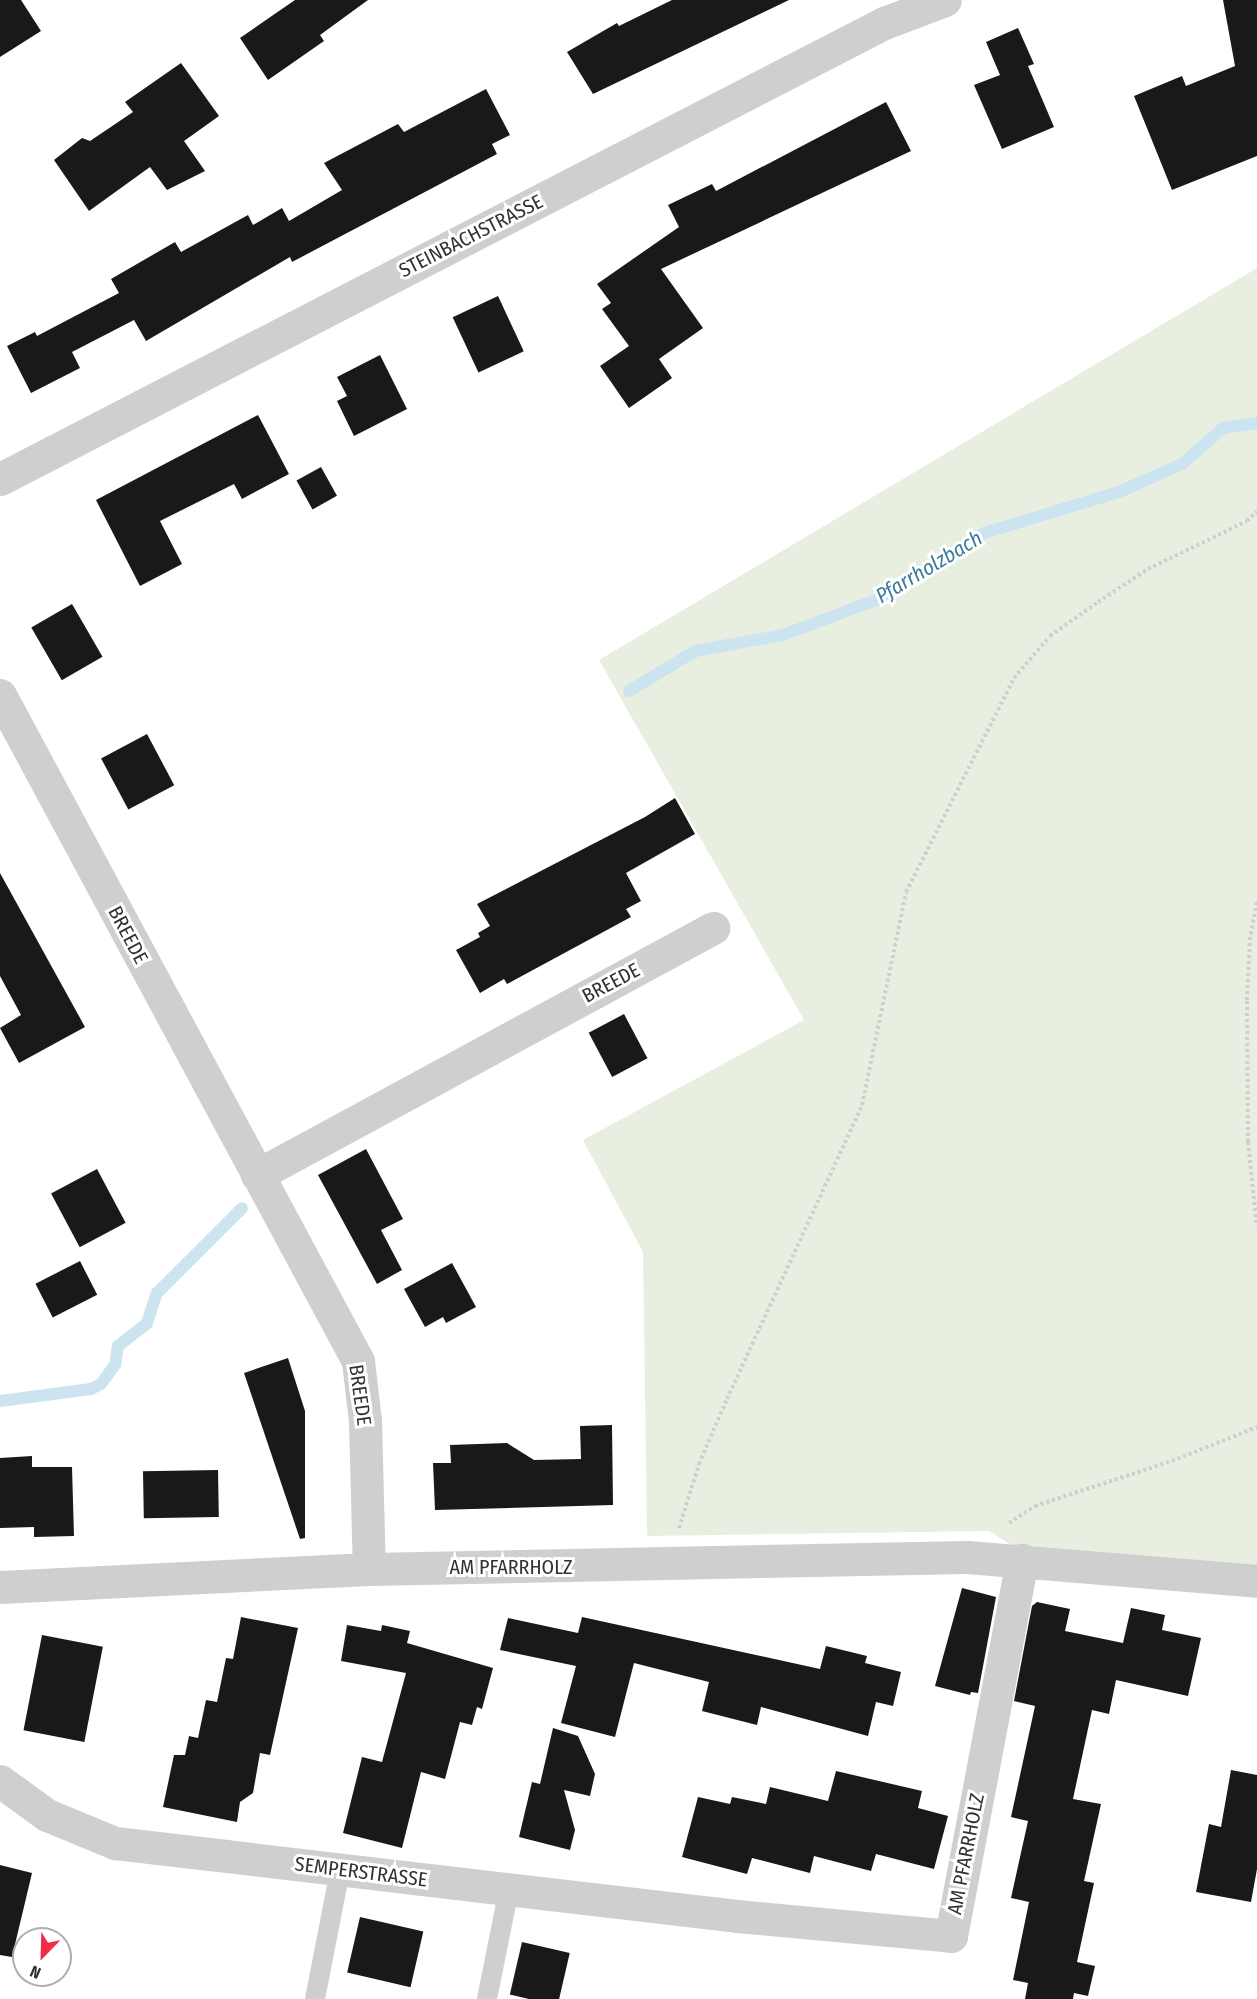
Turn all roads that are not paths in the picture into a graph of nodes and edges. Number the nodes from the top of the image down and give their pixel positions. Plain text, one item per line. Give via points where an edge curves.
1 (945, 0) edge
2 (0, 479) edge
3 (0, 694) edge
4 (713, 928) dead end
5 (256, 1175) junction
6 (1022, 1560) junction
7 (369, 1569) junction
8 (1257, 1581) edge
9 (0, 1587) edge
10 (0, 1781) edge
11 (340, 1870) junction
12 (509, 1889) junction
13 (737, 1916) joint
14 (315, 1999) edge
15 (487, 1999) edge

1 - 2 street, STEINBACHSTRASSE via 884,23
3 - 5 street, BREEDE
4 - 5 street, BREEDE
5 - 7 street, BREEDE via 358,1361 365,1422
6 - 7 street, AM PFARRHOLZ via 967,1557
6 - 8 street, AM PFARRHOLZ
6 - 13 street, AM PFARRHOLZ via 951,1936
7 - 9 street, AM PFARRHOLZ
10 - 11 street, SEMPERSTRASSE via 47,1815 115,1843
11 - 12 street, SEMPERSTRASSE
11 - 14 lane
12 - 13 street, SEMPERSTRASSE
12 - 15 lane

